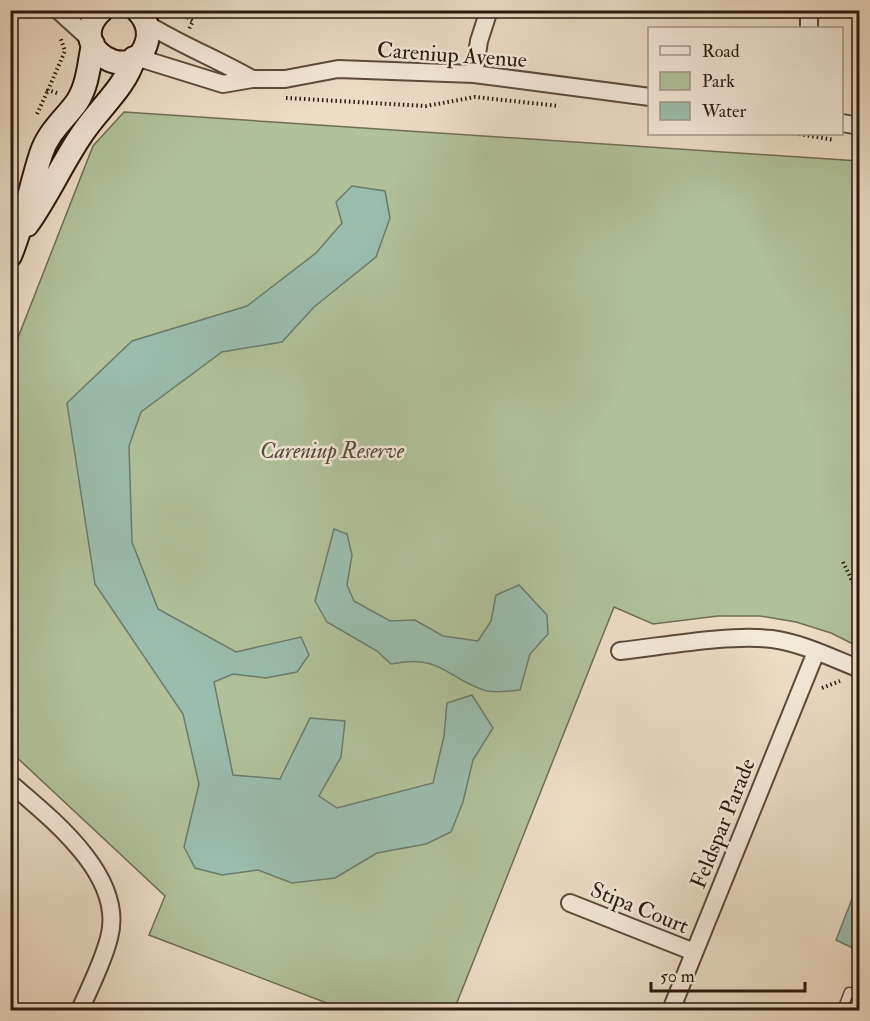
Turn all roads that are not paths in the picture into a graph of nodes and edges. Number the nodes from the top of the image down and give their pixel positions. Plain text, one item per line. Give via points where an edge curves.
1 (58, 10) edge
2 (102, 10) edge
3 (489, 10) edge
4 (809, 10) edge
5 (141, 14) edge
6 (809, 27) edge
7 (92, 42) junction
8 (135, 58) junction
9 (474, 74) junction
10 (252, 79) junction
11 (648, 97) edge
12 (843, 123) edge
13 (860, 126) edge
14 (15, 246) edge
15 (620, 651) dead end
16 (816, 652) junction
17 (860, 669) edge
18 (10, 783) edge
19 (570, 903) dead end
20 (694, 952) junction
21 (860, 996) edge
22 (80, 1011) edge
23 (671, 1011) edge
24 (842, 1011) edge

1 - 7 street
2 - 7 street via 92,24
3 - 9 street
4 - 6 street
5 - 8 street via 146,45
5 - 10 street, Careniup Avenue via 185,48
7 - 8 street via 99,54 109,60 123,62
7 - 14 street via 85,84 78,100 54,128 40,155
8 - 10 street, Careniup Avenue via 223,84
8 - 14 street via 124,81 82,134
9 - 10 street, Careniup Avenue via 338,69 285,79
9 - 11 street, Careniup Avenue
12 - 13 street
15 - 16 street via 772,639
16 - 17 street
16 - 20 street, Feldspar Parade
18 - 22 street via 93,864 111,899 110,936
19 - 20 street, Stipa Court
20 - 23 street, Feldspar Parade
21 - 24 lane via 849,992

